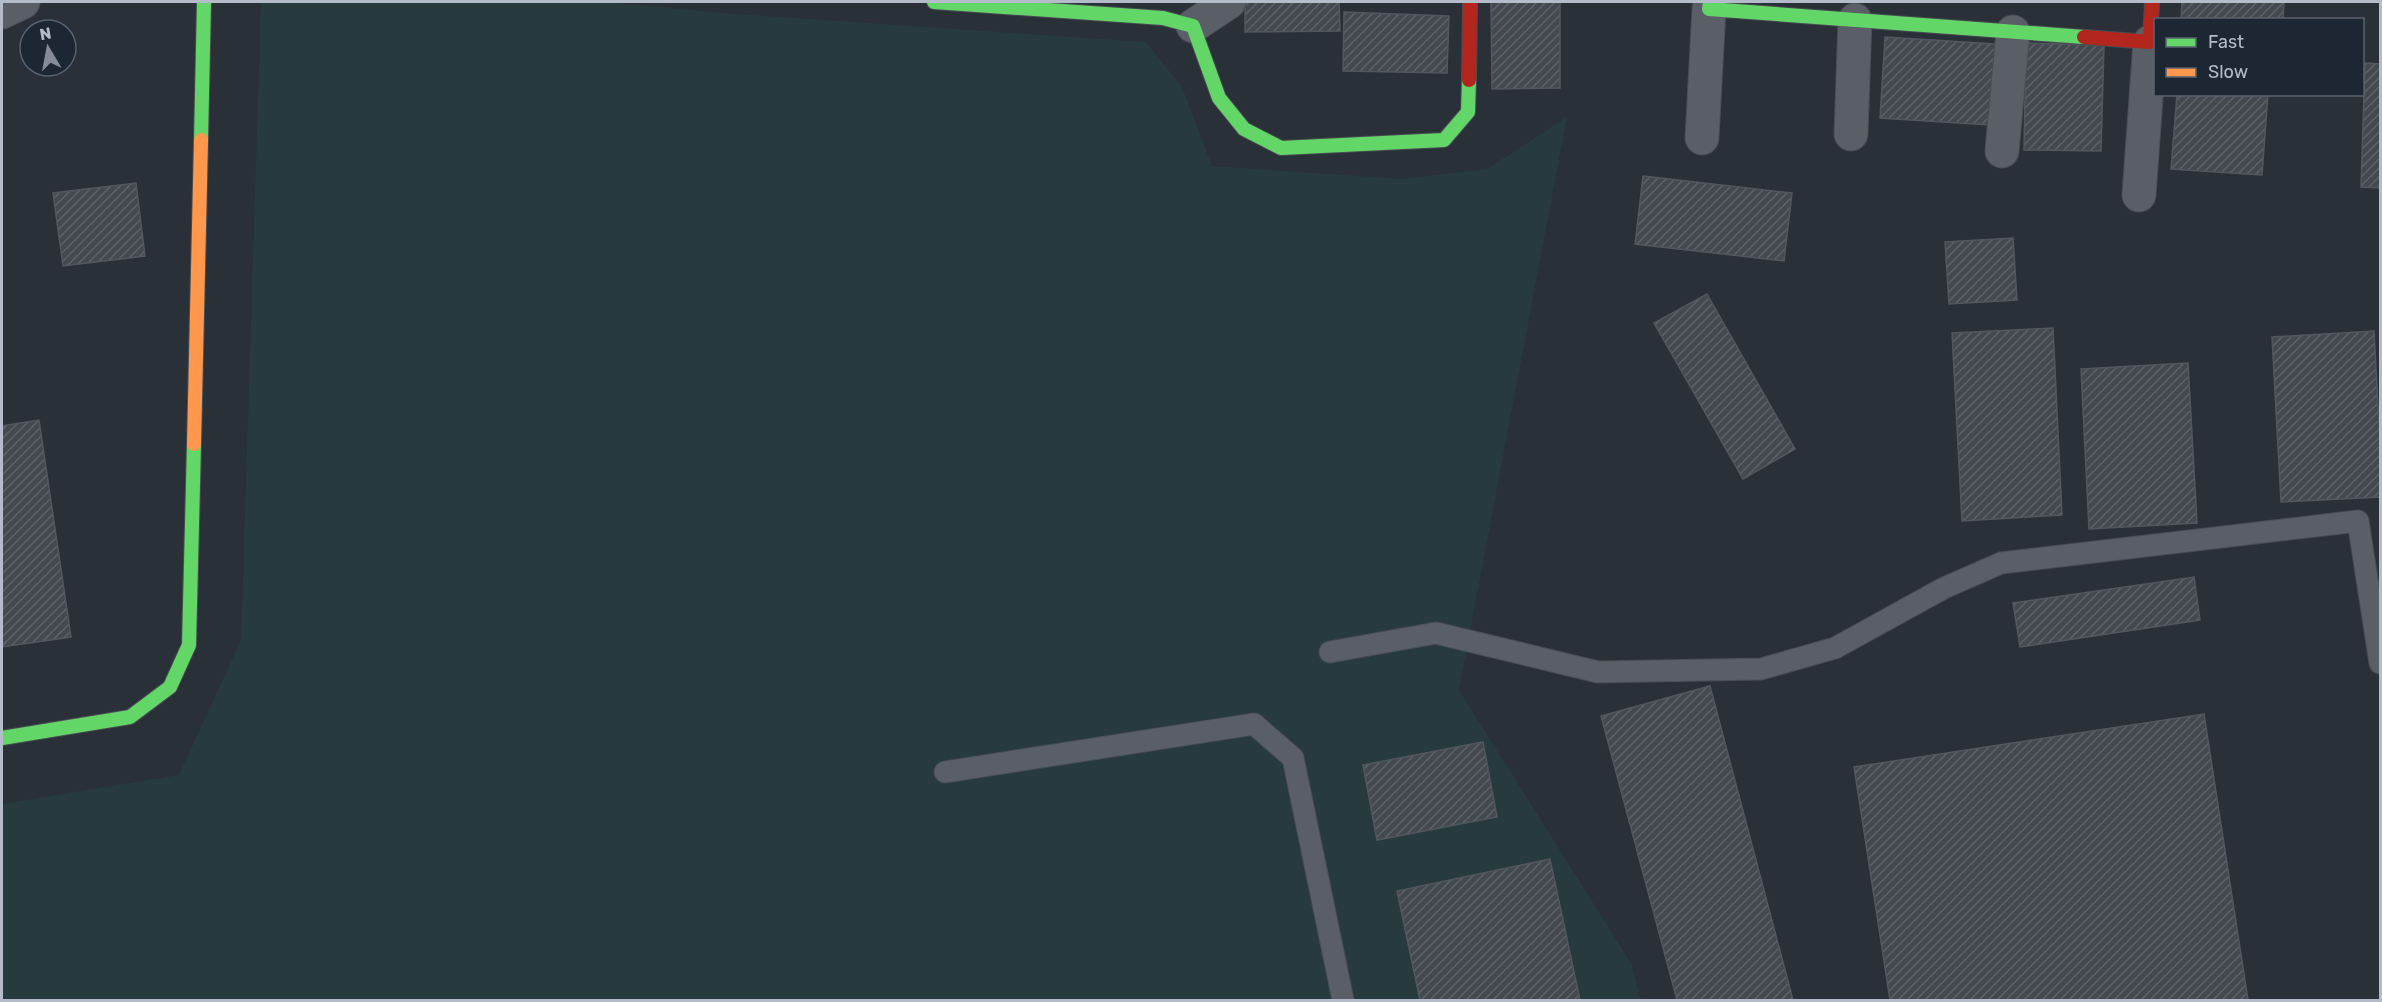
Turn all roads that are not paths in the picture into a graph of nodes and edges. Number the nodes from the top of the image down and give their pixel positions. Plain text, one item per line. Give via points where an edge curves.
1 (23, 2) edge
2 (204, 2) edge
3 (934, 2) edge
4 (1229, 2) edge
5 (1470, 2) edge
6 (2152, 2) edge
7 (1710, 5) edge
8 (2, 12) edge
9 (1855, 20) junction
10 (1193, 26) junction
11 (2013, 32) junction
12 (2150, 42) junction
13 (1851, 134) dead end
14 (1702, 138) dead end
15 (2002, 151) dead end
16 (2139, 195) dead end
17 (1330, 652) dead end
18 (2380, 664) edge
19 (2, 738) edge
20 (945, 772) dead end
21 (1343, 1000) edge

1 - 8 street
2 - 19 street via 189,645 170,687 130,717
3 - 10 street via 1163,18
4 - 10 street
5 - 10 street via 1468,112 1444,140 1435,141 1281,148 1244,129 1219,98
6 - 12 street
7 - 9 street
7 - 14 street
9 - 11 street
9 - 13 street
11 - 12 street
11 - 15 street
12 - 16 street
17 - 18 lane via 1436,633 1598,672 1761,669 1835,648 1944,588 2001,563 2358,521
20 - 21 lane via 1254,724 1293,758

